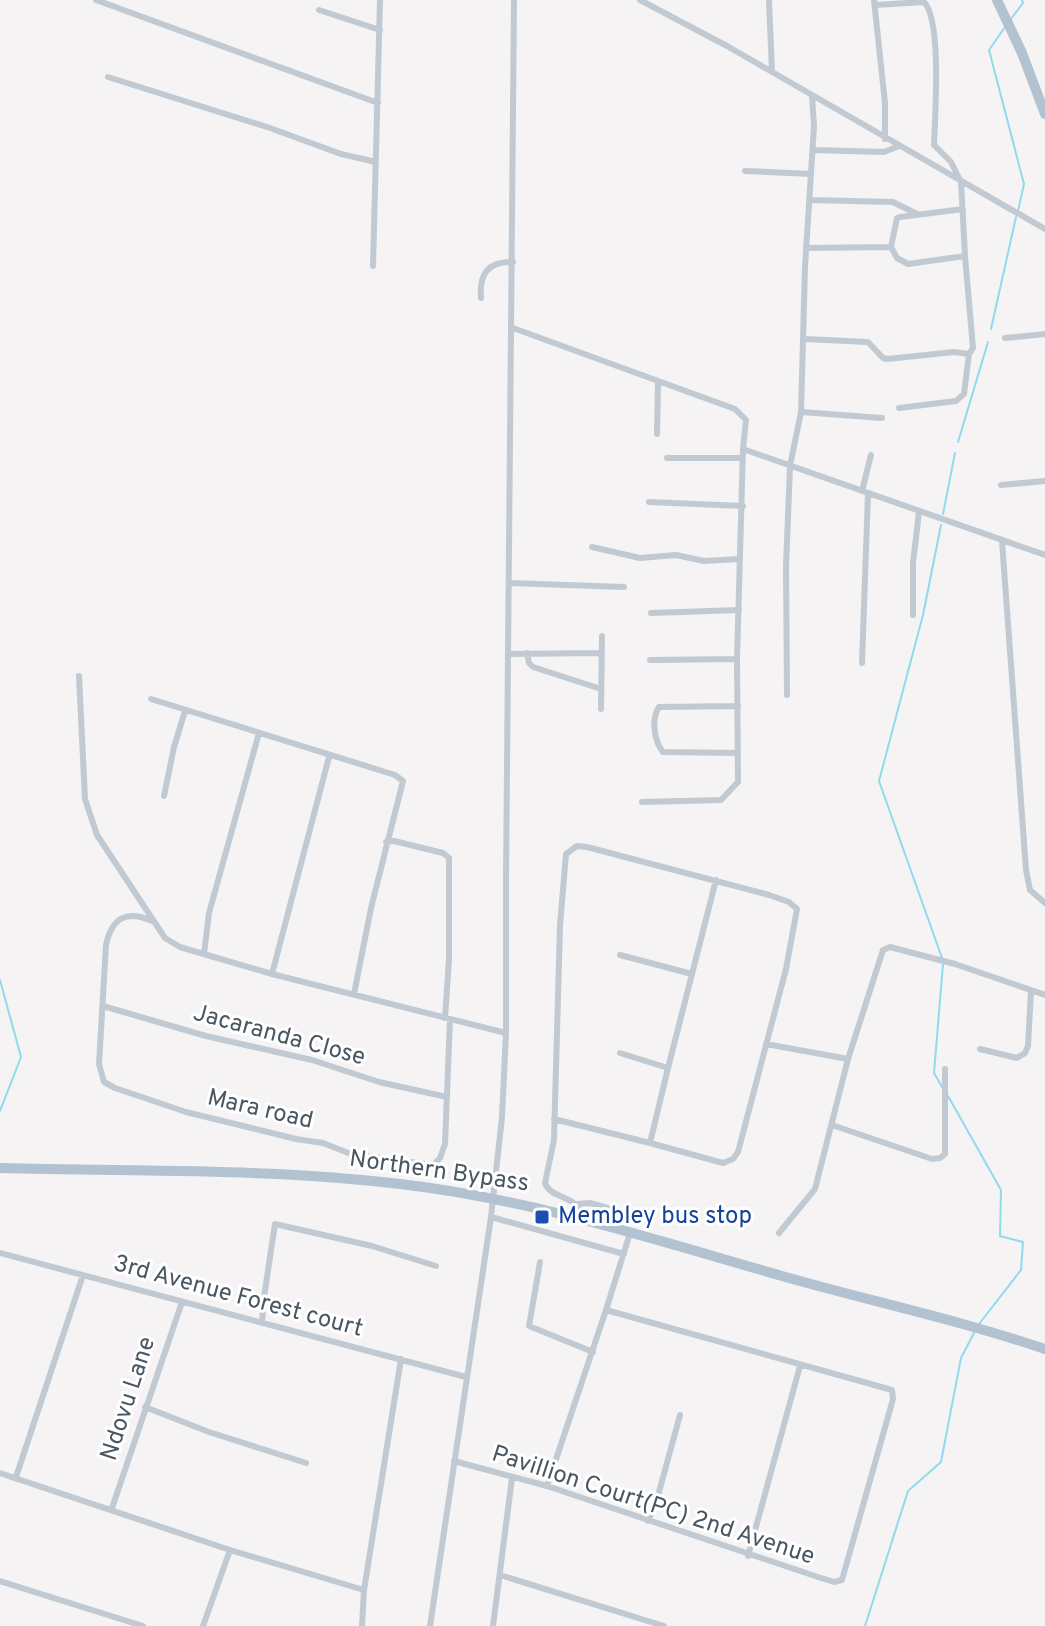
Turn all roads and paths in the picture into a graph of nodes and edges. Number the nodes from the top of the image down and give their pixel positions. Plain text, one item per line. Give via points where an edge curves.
1 (96, 0) edge
2 (380, 0) edge
3 (514, 0) edge
4 (640, 0) edge
5 (769, 0) edge
6 (997, 0) edge
7 (874, 3) edge
8 (319, 10) dead end
9 (380, 30) junction
10 (772, 72) junction
11 (108, 77) dead end
12 (812, 95) junction
13 (378, 103) junction
14 (1045, 114) edge
15 (885, 139) junction
16 (899, 146) junction
17 (813, 150) junction
18 (376, 162) junction
19 (745, 171) dead end
20 (811, 174) junction
21 (961, 182) junction
22 (810, 200) junction
23 (963, 209) junction
24 (917, 214) junction
25 (1045, 229) edge
26 (891, 247) junction
27 (806, 248) junction
28 (965, 256) junction
29 (513, 262) junction
30 (373, 266) dead end
31 (481, 298) dead end
32 (513, 328) junction
33 (1045, 334) edge
34 (1005, 338) dead end
35 (805, 339) junction
36 (969, 354) junction
37 (658, 381) junction
38 (899, 408) dead end
39 (801, 412) junction
40 (882, 418) dead end
41 (657, 434) dead end
42 (743, 449) junction
43 (871, 455) dead end
44 (667, 458) dead end
45 (742, 458) junction
46 (790, 466) junction
47 (1045, 481) edge
48 (1001, 485) dead end
49 (865, 492) junction
50 (649, 502) dead end
51 (743, 506) junction
52 (919, 512) junction
53 (1002, 541) junction
54 (592, 547) dead end
55 (1045, 555) edge
56 (740, 559) junction
57 (509, 583) junction
58 (624, 587) dead end
59 (739, 610) junction
60 (651, 613) dead end
61 (913, 615) dead end
62 (602, 636) dead end
63 (527, 653) junction
64 (601, 653) junction
65 (508, 654) junction
66 (737, 659) junction
67 (650, 660) dead end
68 (862, 663) dead end
69 (79, 676) dead end
70 (601, 689) junction
71 (787, 695) dead end
72 (151, 699) dead end
73 (738, 706) junction
74 (601, 709) dead end
75 (185, 711) junction
76 (259, 733) junction
77 (738, 753) junction
78 (329, 757) junction
79 (164, 796) dead end
80 (642, 802) dead end
81 (386, 842) junction
82 (716, 880) junction
83 (1045, 903) edge
84 (152, 921) junction
85 (204, 954) junction
86 (620, 955) dead end
87 (272, 974) junction
88 (692, 974) junction
89 (1031, 991) junction
90 (354, 994) junction
91 (1045, 995) edge
92 (103, 1006) junction
93 (448, 1018) junction
94 (506, 1033) junction
95 (766, 1044) junction
96 (980, 1049) dead end
97 (620, 1053) dead end
98 (848, 1059) junction
99 (668, 1068) junction
100 (945, 1069) dead end
101 (447, 1097) junction
102 (554, 1119) junction
103 (832, 1125) junction
104 (650, 1143) junction
105 (0, 1168) edge
106 (493, 1198) junction
107 (577, 1204) junction
108 (636, 1216) dead end
109 (491, 1217) junction
110 (580, 1217) junction
111 (630, 1233) junction
112 (779, 1233) dead end
113 (0, 1253) edge
114 (624, 1254) junction
115 (540, 1262) dead end
116 (436, 1266) dead end
117 (83, 1275) junction
118 (182, 1302) junction
119 (606, 1310) junction
120 (262, 1322) junction
121 (1045, 1349) edge
122 (593, 1352) junction
123 (401, 1359) junction
124 (800, 1366) junction
125 (466, 1377) junction
126 (145, 1407) junction
127 (680, 1415) dead end
128 (454, 1461) junction
129 (306, 1463) dead end
130 (0, 1473) edge
131 (16, 1477) junction
132 (512, 1478) junction
133 (547, 1486) junction
134 (112, 1508) junction
135 (648, 1521) junction
136 (230, 1550) junction
137 (748, 1556) junction
138 (500, 1575) junction
139 (0, 1581) edge
140 (364, 1590) junction
141 (143, 1626) edge
142 (203, 1626) edge
143 (362, 1626) edge
144 (430, 1626) edge
145 (493, 1626) edge
146 (664, 1626) edge

1 - 13 street
2 - 9 street
3 - 29 street
4 - 10 street
5 - 10 street
6 - 14 main road
7 - 15 street
7 - 21 street via 924,2 930,9 934,145
8 - 9 street
9 - 13 street
10 - 12 street
11 - 18 street
12 - 15 street
12 - 17 street
13 - 18 street
15 - 16 street
16 - 17 street via 884,152
16 - 21 street
17 - 20 street
18 - 30 street
19 - 20 street
20 - 22 street
21 - 23 street
21 - 25 street
22 - 24 street via 893,202
22 - 27 street
23 - 24 street
23 - 28 street
24 - 26 street via 897,218
26 - 27 street
26 - 28 street via 908,264
27 - 35 street
28 - 36 street via 973,348
29 - 31 street via 499,261 489,268
29 - 32 street
32 - 37 street
32 - 57 street
33 - 34 street
35 - 36 street via 868,342 887,359
35 - 39 street
36 - 38 street via 960,399
37 - 41 street
37 - 42 street via 742,414
39 - 40 street
39 - 46 street
42 - 45 street
42 - 46 street
43 - 49 street
44 - 45 street
45 - 51 street
46 - 49 street
46 - 71 street
47 - 48 street
49 - 52 street
49 - 68 street
50 - 51 street
51 - 56 street
52 - 53 street
52 - 61 street
53 - 55 street
53 - 83 street via 1026,870 1030,890
54 - 56 street via 640,558
56 - 59 street
57 - 58 street
57 - 65 street
59 - 60 street
59 - 66 street
62 - 64 street
63 - 64 street
63 - 65 street
63 - 70 street via 533,667
64 - 70 street
65 - 94 street
66 - 67 street
66 - 73 street
69 - 84 street via 88,813
70 - 74 street
72 - 75 street
73 - 77 street
73 - 77 street via 659,707 655,714 657,743 663,752
75 - 76 street
75 - 79 street
76 - 78 street
76 - 85 street via 209,913
77 - 80 street via 738,782 721,800
78 - 81 street via 403,781
78 - 87 street
81 - 90 street
81 - 93 street, Mara road via 449,858
82 - 88 street
82 - 95 street via 797,909
82 - 102 street via 587,847 577,846 566,854
84 - 85 street via 171,942
84 - 92 street via 127,916 110,930
85 - 87 street
86 - 88 street
87 - 90 street
88 - 99 street
89 - 91 street
89 - 96 street via 1025,1053 1017,1058
89 - 98 street via 896,946 886,948
90 - 93 street
92 - 101 street, Jacaranda Close
92 - 101 street, Mara road via 99,1059 104,1082 186,1112 351,1154 433,1165 445,1144
93 - 94 street
93 - 101 street, Mara road
94 - 106 street
95 - 98 street
95 - 104 street via 733,1159 723,1163
97 - 99 street
98 - 103 street
99 - 104 street
100 - 103 street via 946,1142 940,1158
102 - 104 street
102 - 107 street via 545,1187
103 - 112 street via 815,1189
105 - 106 main road, Northern Bypass via 339,1177
106 - 109 street
106 - 110 main road, Northern Bypass
107 - 108 street
107 - 110 street
109 - 114 street
109 - 125 street
110 - 111 main road, Northern Bypass
111 - 114 street
111 - 121 main road, Northern Bypass
113 - 117 street, 3rd Avenue Forest court
114 - 119 street
115 - 122 street via 529,1326
116 - 120 street via 275,1224
117 - 118 street, 3rd Avenue Forest court
117 - 131 street
118 - 120 street, 3rd Avenue Forest court
118 - 126 street, Ndovu Lane
119 - 122 street
119 - 124 street, Pavillion Court(PC) 2nd Avenue
120 - 123 street, 3rd Avenue Forest court
122 - 133 street
123 - 125 street, 3rd Avenue Forest court
123 - 140 street
124 - 137 street
124 - 137 street, Pavillion Court(PC) 2nd Avenue via 892,1390 869,1490 840,1582
125 - 128 street
126 - 129 street
126 - 134 street, Ndovu Lane
127 - 135 street
128 - 132 street, Pavillion Court(PC) 2nd Avenue
128 - 144 street
130 - 131 street
131 - 134 street
132 - 133 street, Pavillion Court(PC) 2nd Avenue
132 - 138 street
133 - 135 street, Pavillion Court(PC) 2nd Avenue
134 - 136 street
135 - 137 street, Pavillion Court(PC) 2nd Avenue
136 - 140 street
136 - 142 street
138 - 145 street
138 - 146 street
139 - 141 street
140 - 143 street

